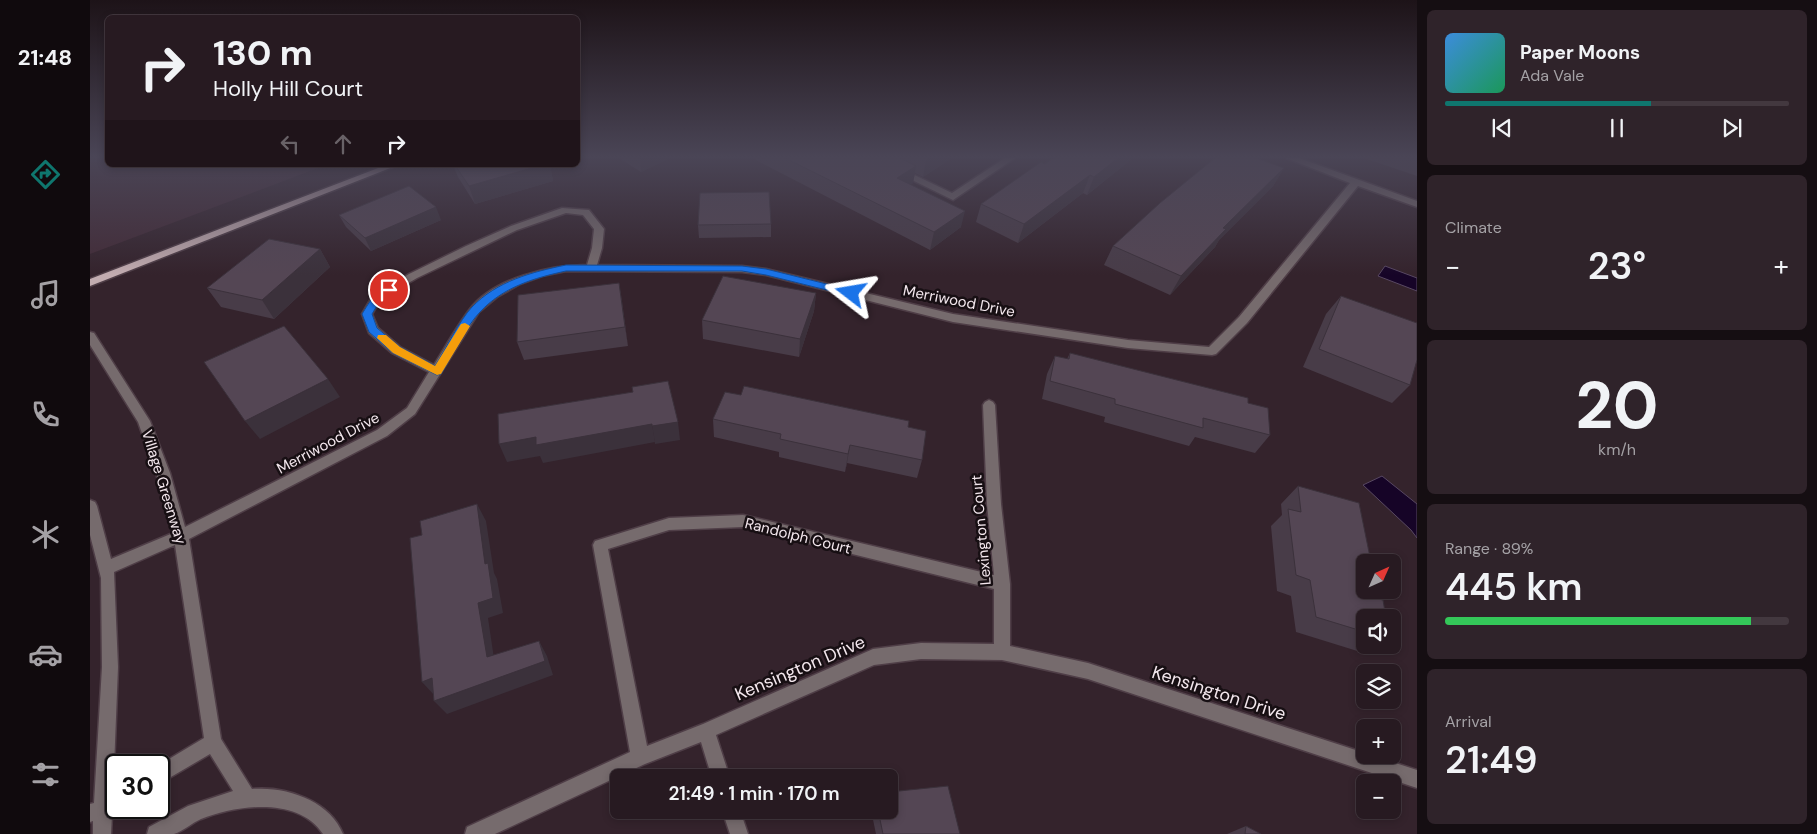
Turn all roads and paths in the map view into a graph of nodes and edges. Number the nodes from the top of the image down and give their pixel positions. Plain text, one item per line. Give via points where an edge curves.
1 (312, 197) edge
2 (1344, 197) edge
3 (1397, 197) edge
4 (1417, 204) edge
5 (592, 267) junction
6 (90, 283) edge
7 (90, 336) edge
8 (437, 372) junction
9 (989, 405) dead end
10 (90, 506) edge
11 (181, 536) junction
12 (106, 568) junction
13 (1002, 584) junction
14 (1002, 652) junction
15 (706, 731) junction
16 (213, 742) junction
17 (640, 757) junction
18 (170, 768) edge
19 (718, 769) edge
20 (1417, 779) edge
21 (247, 797) junction
22 (103, 808) edge
23 (734, 819) edge
24 (102, 834) edge
25 (156, 834) edge
26 (334, 834) edge
27 (474, 834) edge
28 (739, 834) edge

1 - 6 main road
2 - 5 street, Merriwood Drive via 1243,320 1212,351 1128,344 953,318 742,268
3 - 4 street
5 - 8 street, Merriwood Drive via 540,273 493,295 475,310
5 - 8 street via 599,229 586,212 565,210 470,248 412,276 378,297 367,314 373,330 396,350
7 - 11 street, Village Greenway via 144,421
8 - 11 street, Merriwood Drive via 411,411 382,433
9 - 13 street, Lexington Court
10 - 12 street
11 - 12 street, Merriwood Drive
11 - 16 street, Village Greenway
12 - 22 street via 110,667
13 - 14 street, Lexington Court
13 - 17 street, Randolph Court via 742,521 669,524 600,545
14 - 15 street, Kensington Drive via 921,651 872,657
14 - 20 street, Kensington Drive via 1088,672
15 - 17 street, Kensington Drive
15 - 19 street
16 - 18 street
16 - 21 street, Village Greenway
17 - 27 street, Kensington Drive
21 - 25 street via 211,806 174,822
21 - 26 street via 288,800 321,817
22 - 24 street
23 - 28 street

